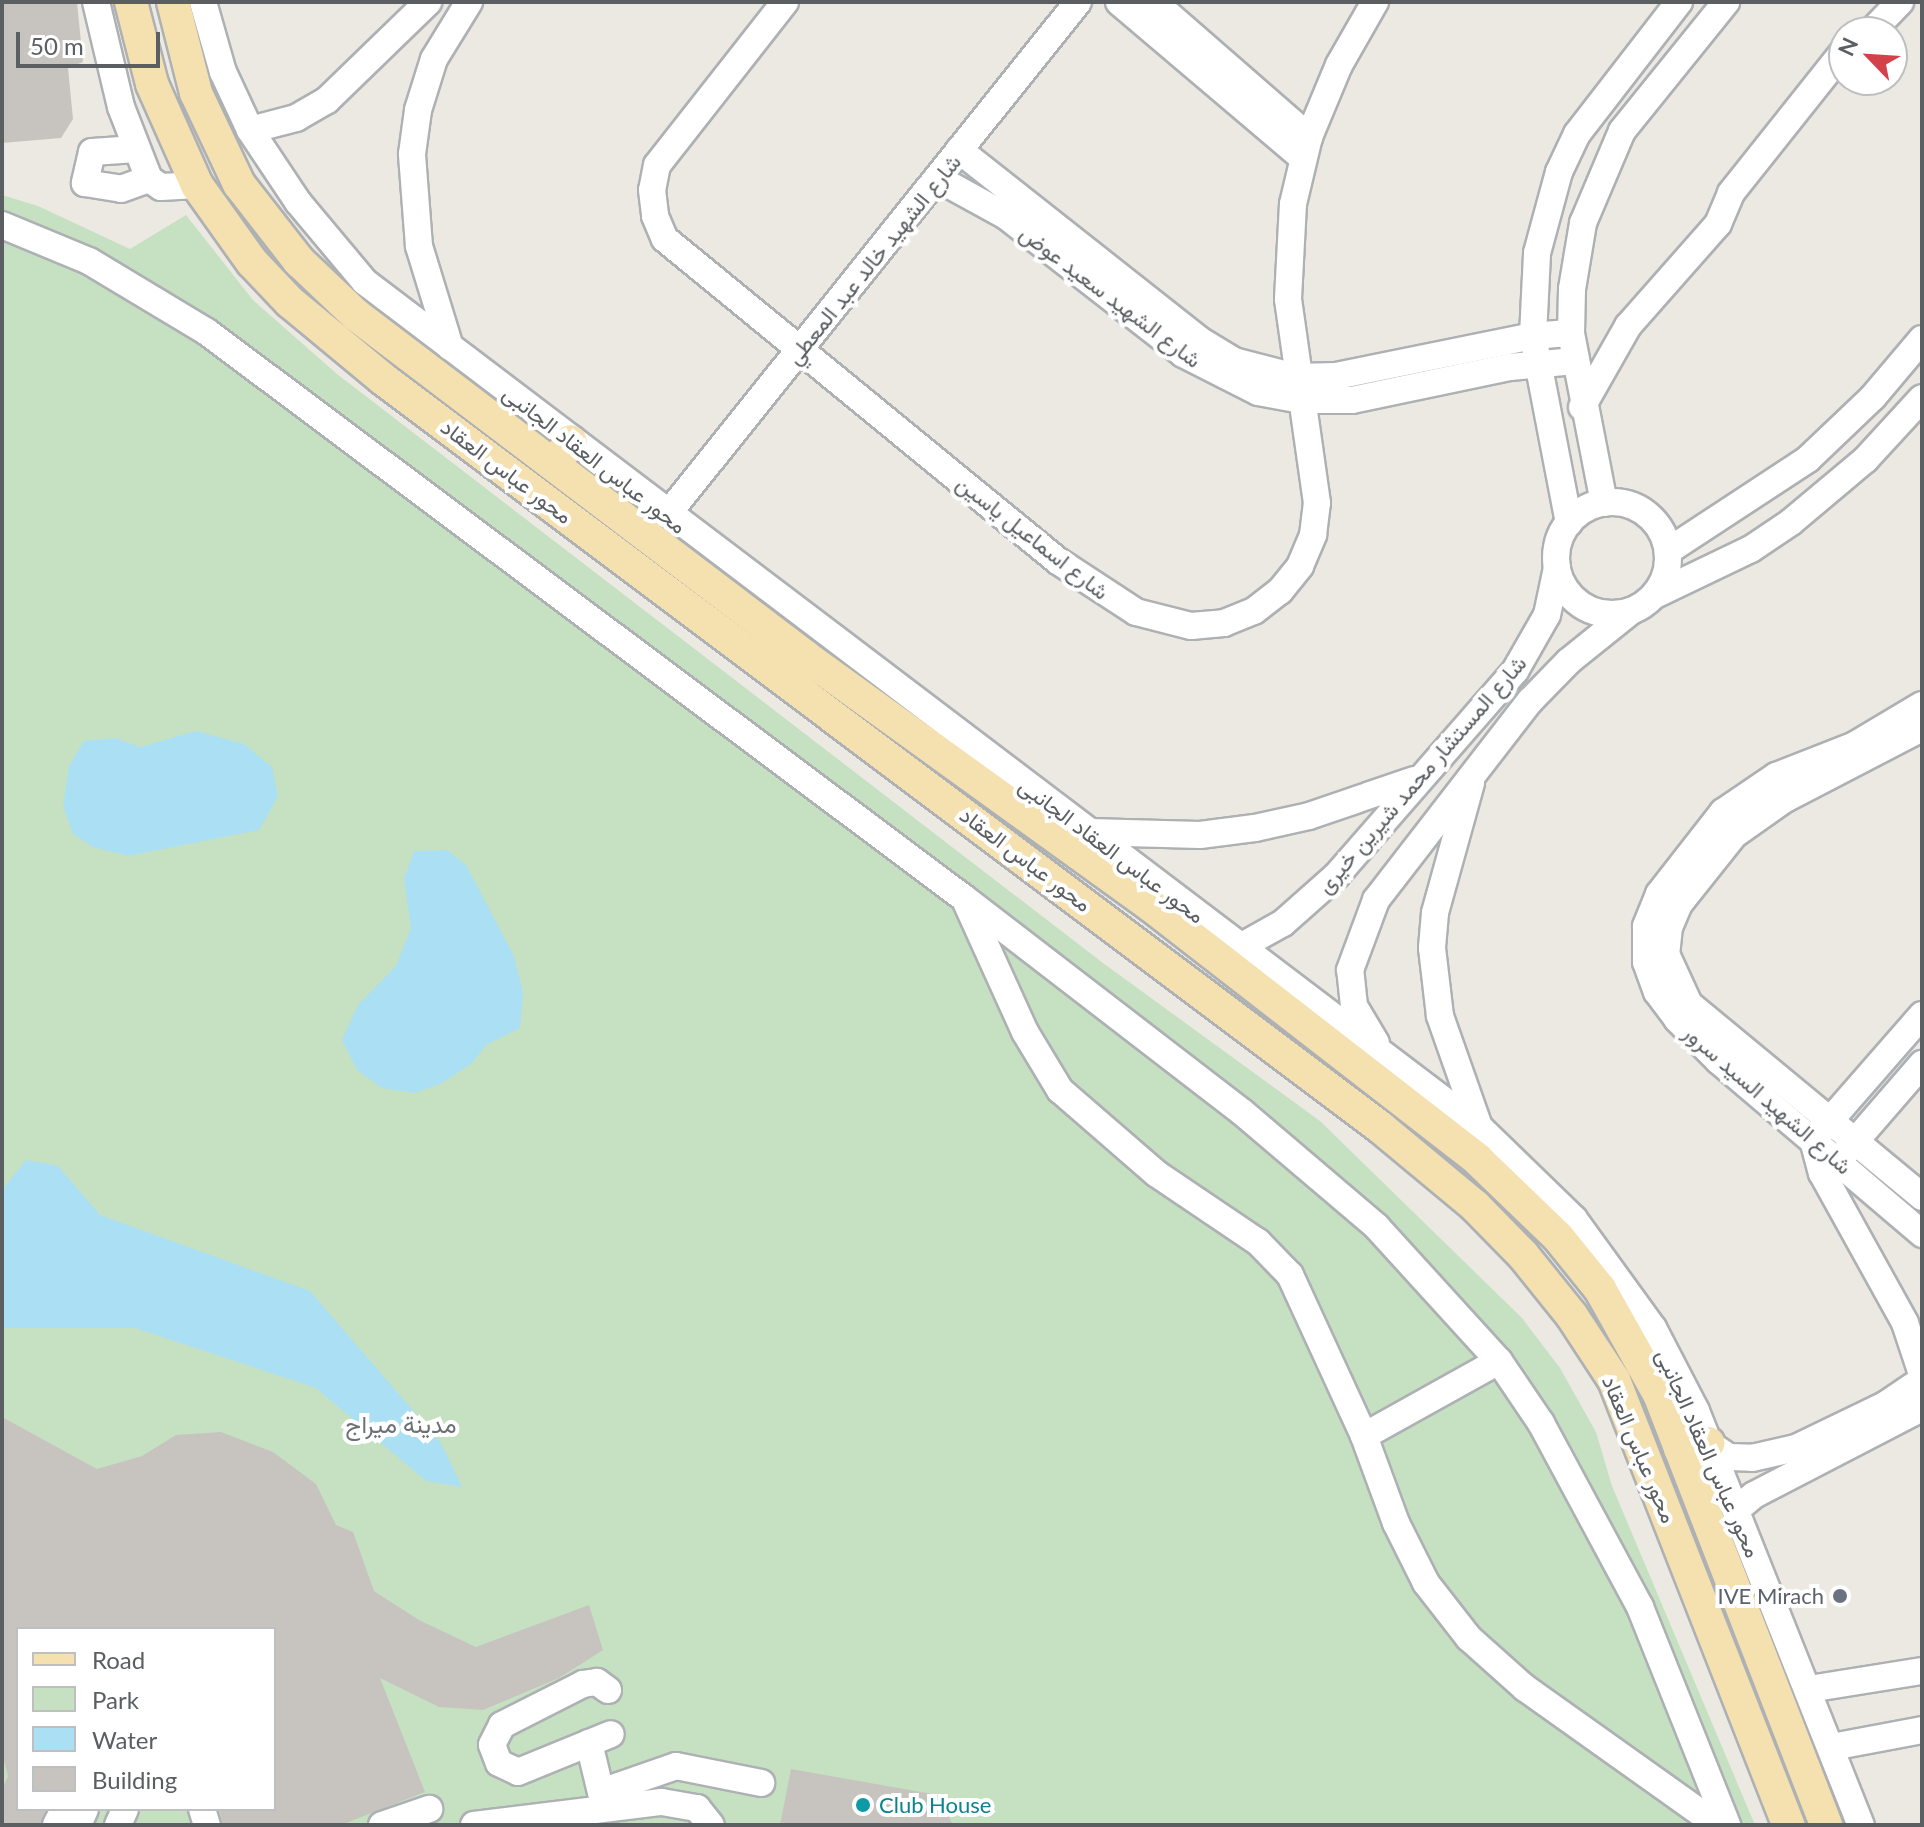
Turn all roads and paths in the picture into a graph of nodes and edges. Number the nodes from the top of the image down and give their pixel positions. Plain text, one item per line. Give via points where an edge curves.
1 (96, 2) edge
2 (131, 2) edge
3 (173, 2) edge
4 (203, 2) edge
5 (428, 2) edge
6 (469, 2) edge
7 (785, 2) edge
8 (1078, 2) edge
9 (1119, 2) edge
10 (1154, 2) edge
11 (1375, 2) edge
12 (1679, 2) edge
13 (1726, 2) edge
14 (1210, 65) junction
15 (1828, 71) edge
16 (250, 130) junction
17 (1306, 147) junction
18 (136, 149) junction
19 (959, 150) junction
20 (937, 178) junction
21 (149, 179) junction
22 (197, 185) junction
23 (2, 225) edge
24 (1571, 333) junction
25 (1533, 336) junction
26 (1922, 339) edge
27 (450, 347) junction
28 (799, 350) junction
29 (1575, 361) junction
30 (1538, 364) junction
31 (1298, 388) junction
32 (1922, 398) edge
33 (1582, 407) junction
34 (562, 453) junction
35 (1604, 503) junction
36 (667, 515) junction
37 (1569, 523) junction
38 (1668, 551) junction
39 (1557, 568) junction
40 (1657, 594) junction
41 (1631, 611) junction
42 (762, 623) junction
43 (758, 657) junction
44 (825, 689) junction
45 (1922, 705) edge
46 (1922, 728) edge
47 (1476, 768) junction
48 (1418, 779) junction
49 (1089, 832) junction
50 (1155, 896) junction
51 (964, 898) junction
52 (1240, 947) junction
53 (1922, 1015) edge
54 (1922, 1064) edge
55 (1384, 1070) junction
56 (1830, 1118) junction
57 (1479, 1127) junction
58 (1813, 1140) junction
59 (1856, 1140) junction
60 (1837, 1161) junction
61 (1922, 1197) edge
62 (1922, 1234) edge
63 (1499, 1361) junction
64 (1922, 1374) edge
65 (1922, 1380) edge
66 (1922, 1408) edge
67 (1364, 1436) junction
68 (1694, 1446) junction
69 (1801, 1458) junction
70 (1736, 1510) junction
71 (1922, 1671) edge
72 (1809, 1689) junction
73 (608, 1690) dead end
74 (1922, 1730) edge
75 (1832, 1747) junction
76 (761, 1783) dead end
77 (429, 1809) dead end
78 (604, 1809) edge
79 (382, 1825) edge
80 (474, 1825) edge
81 (711, 1825) edge
82 (1718, 1825) edge
83 (1727, 1825) edge
84 (1788, 1825) edge
85 (1826, 1825) edge
86 (1861, 1825) edge

1 - 18 street
2 - 22 main road, محور عباس العقاد via 152,84
3 - 34 main road, محور عباس العقاد via 196,93 220,149 273,231 356,315
4 - 16 street, محور عباس العقاد الجانبى via 223,72
5 - 16 street via 327,100 296,118
6 - 27 street via 434,59 418,110 412,154 419,246
7 - 28 street, شارع اسماعيل ياسين via 669,143 652,190 665,239
8 - 19 street, شارع الشهيد خالد عبد المعطي
9 - 14 street
10 - 14 street
11 - 17 street, شارع اسماعيل ياسين via 1339,65
12 - 25 street via 1600,99 1559,172 1537,253
13 - 24 street via 1640,103 1606,160 1576,256
14 - 17 street
15 - 33 street via 1731,193 1718,224 1628,326
16 - 27 street, محور عباس العقاد الجانبى via 298,202 365,282
17 - 31 street, شارع اسماعيل ياسين via 1289,252
18 - 21 street
18 - 21 street via 92,152 84,180 121,189
19 - 20 street, شارع الشهيد خالد عبد المعطي
19 - 31 street, شارع الشهيد سعيد عوض via 1198,339
20 - 28 street, شارع الشهيد خالد عبد المعطي
20 - 31 street, شارع الشهيد سعيد عوض via 1006,216 1183,354 1258,392
21 - 22 street via 161,187
22 - 43 main road, محور عباس العقاد via 252,262 317,326
23 - 51 street via 89,261 207,332
24 - 25 street, شارع الشهيد سعيد عوض
24 - 29 street
25 - 30 street
25 - 31 street, شارع الشهيد سعيد عوض
26 - 38 street via 1862,408 1808,459
27 - 34 street, محور عباس العقاد الجانبى
28 - 31 street, شارع اسماعيل ياسين via 1107,597 1159,621 1191,626 1224,623 1254,611 1300,566 1313,535 1317,503
28 - 36 street, شارع الشهيد خالد عبد المعطي
29 - 30 street, شارع الشهيد سعيد عوض
29 - 33 street
30 - 31 street, شارع الشهيد سعيد عوض via 1352,400
30 - 37 street
32 - 40 street via 1865,460 1791,522 1751,549
33 - 35 street
34 - 36 street, محور عباس العقاد الجانبى
34 - 42 main road, محور عباس العقاد
35 - 37 street
35 - 38 street via 1646,513
36 - 49 street, محور عباس العقاد الجانبى
37 - 39 street via 1557,552
38 - 40 street
39 - 41 street via 1567,590 1584,607 1615,615
39 - 48 street, شارع المستشار محمد شيرين خيرى via 1547,615 1534,643
40 - 41 street
41 - 47 street, شارع المستشار محمد شيرين خيرى via 1547,681
42 - 43 main road via 767,649
42 - 44 main road, محور عباس العقاد
43 - 44 main road, محور عباس العقاد
44 - 50 main road, محور عباس العقاد
44 - 84 main road, محور عباس العقاد via 1380,1127 1475,1206 1523,1255 1614,1380
45 - 58 street, شارع الشهيد السيد سرور via 1855,745 1776,776 1744,795 1695,844 1659,894 1646,927 1646,962 1657,992 1677,1019
46 - 56 street, شارع الشهيد السيد سرور via 1757,816 1718,853 1679,904 1669,927 1666,954 1689,1004
47 - 55 street, شارع المستشار محمد شيرين خيرى via 1412,847 1359,934 1350,970 1354,1006
47 - 57 street via 1447,864 1432,948 1440,1016
48 - 49 street via 1309,816 1255,828 1200,835
48 - 52 street, شارع المستشار محمد شيرين خيرى via 1337,875 1283,923
49 - 50 street, محور عباس العقاد الجانبى
50 - 52 street, محور عباس العقاد الجانبى
50 - 55 main road, محور عباس العقاد
51 - 63 street via 1302,1160 1377,1227
51 - 67 street via 1025,1032 1060,1090 1157,1174 1258,1242 1290,1275
52 - 55 street, محور عباس العقاد الجانبى
53 - 56 street
54 - 59 street
55 - 57 street, محور عباس العقاد الجانبى
55 - 68 main road, محور عباس العقاد via 1558,1237 1635,1343
56 - 58 street
56 - 59 street, شارع الشهيد السيد سرور
57 - 68 street, محور عباس العقاد الجانبى via 1574,1219 1612,1266 1668,1355
58 - 60 street, شارع الشهيد السيد سرور
58 - 64 street via 1822,1173 1905,1323
59 - 60 street
59 - 61 street, شارع الشهيد السيد سرور
60 - 62 street, شارع الشهيد السيد سرور
63 - 67 street
63 - 83 street via 1541,1423 1640,1607 1703,1753
65 - 69 street
66 - 69 street
67 - 82 street via 1396,1523 1426,1583 1469,1638 1525,1688
68 - 69 street via 1729,1457
68 - 70 street, محور عباس العقاد الجانبى
68 - 85 main road, محور عباس العقاد
69 - 70 street
70 - 72 street, محور عباس العقاد الجانبى
71 - 72 street
72 - 75 street, محور عباس العقاد الجانبى
73 - 78 street via 597,1682 583,1684 502,1725 492,1745 499,1763 518,1772 600,1738
74 - 75 street
75 - 86 street, محور عباس العقاد الجانبى
76 - 78 street via 676,1766
77 - 79 street
78 - 80 street
78 - 81 street via 681,1802 697,1808

